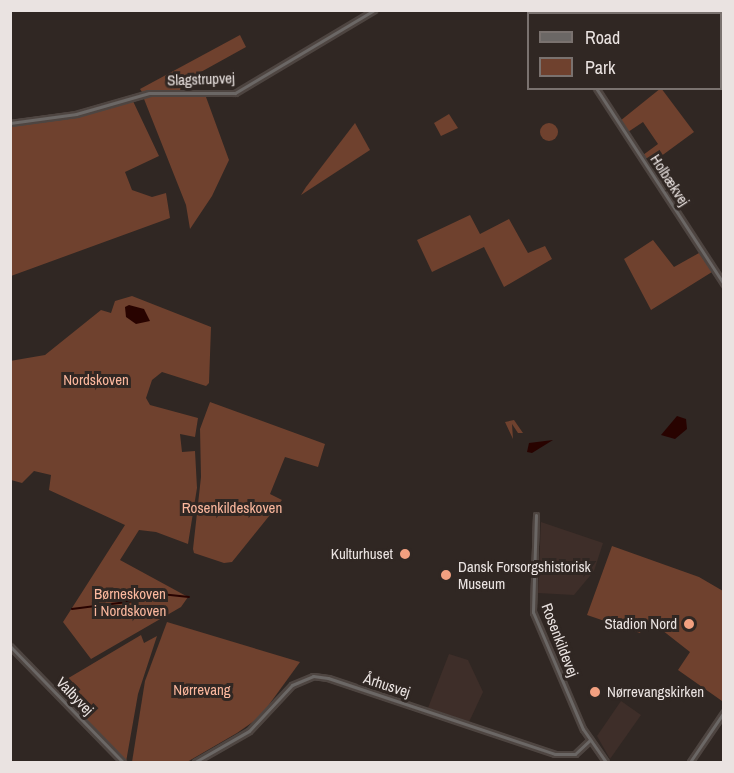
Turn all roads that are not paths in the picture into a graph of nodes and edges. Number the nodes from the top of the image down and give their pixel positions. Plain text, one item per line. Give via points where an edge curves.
1 (374, 10) edge
2 (597, 90) edge
3 (10, 123) edge
4 (723, 285) edge
5 (536, 515) dead end
6 (10, 646) edge
7 (723, 712) edge
8 (590, 740) junction
9 (123, 762) edge
10 (195, 762) edge
11 (606, 762) edge
12 (690, 762) edge

1 - 3 street, Slagstrupvej via 236,93 149,93 69,116
2 - 4 street, Holbækvej
5 - 8 street, Rosenkildevej via 533,612
6 - 9 street, Valbyvej
7 - 12 street
8 - 10 street, Århusvej via 575,754 555,754 314,676 292,685 249,732
8 - 11 street, Rosenkildevej

